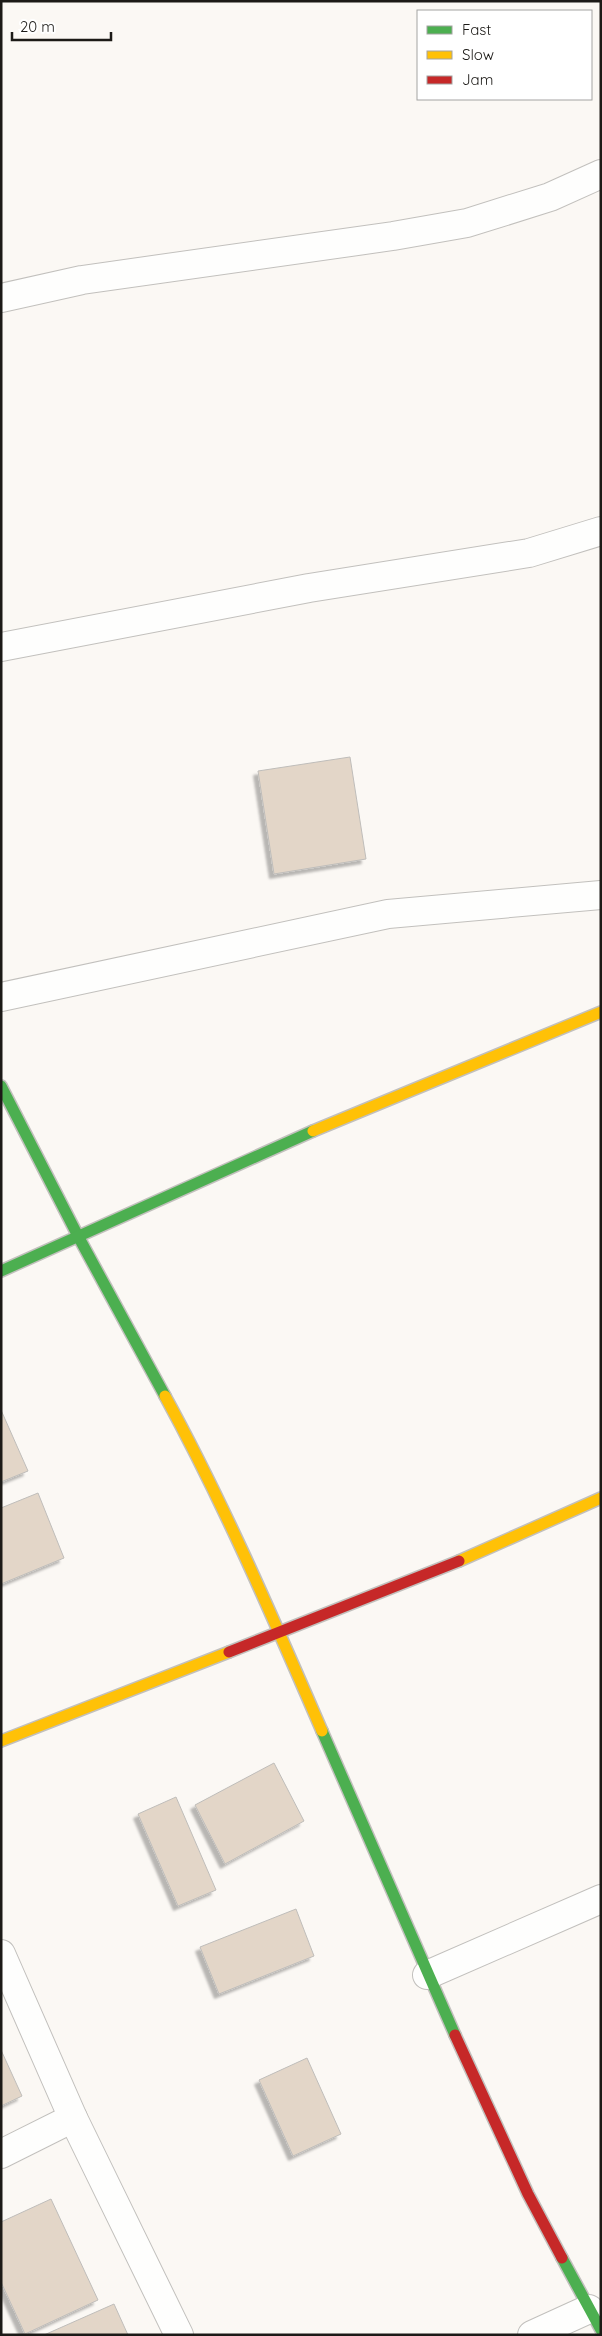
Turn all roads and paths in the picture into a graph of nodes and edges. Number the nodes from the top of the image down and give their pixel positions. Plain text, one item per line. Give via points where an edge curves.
1 (601, 174) edge
2 (1, 298) edge
3 (601, 531) edge
4 (1, 648) edge
5 (601, 895) edge
6 (1, 997) edge
7 (601, 1012) edge
8 (1, 1086) edge
9 (78, 1236) junction
10 (1, 1272) edge
11 (601, 1498) edge
12 (279, 1632) junction
13 (1, 1741) edge
14 (601, 1899) edge
15 (1, 1954) edge
16 (428, 1975) junction
17 (73, 2118) junction
18 (1, 2154) edge
19 (595, 2320) edge
20 (179, 2335) edge
21 (532, 2335) edge

1 - 2 street via 550,197 468,223 82,280
3 - 4 street via 530,553 309,588
5 - 6 street via 388,914
7 - 9 street via 340,1118
8 - 9 street
9 - 10 street
9 - 12 street via 196,1455
11 - 12 street via 420,1578
12 - 13 street
12 - 16 street
14 - 16 street
15 - 17 street
16 - 19 street via 528,2194
17 - 18 street
17 - 20 street
19 - 21 street

